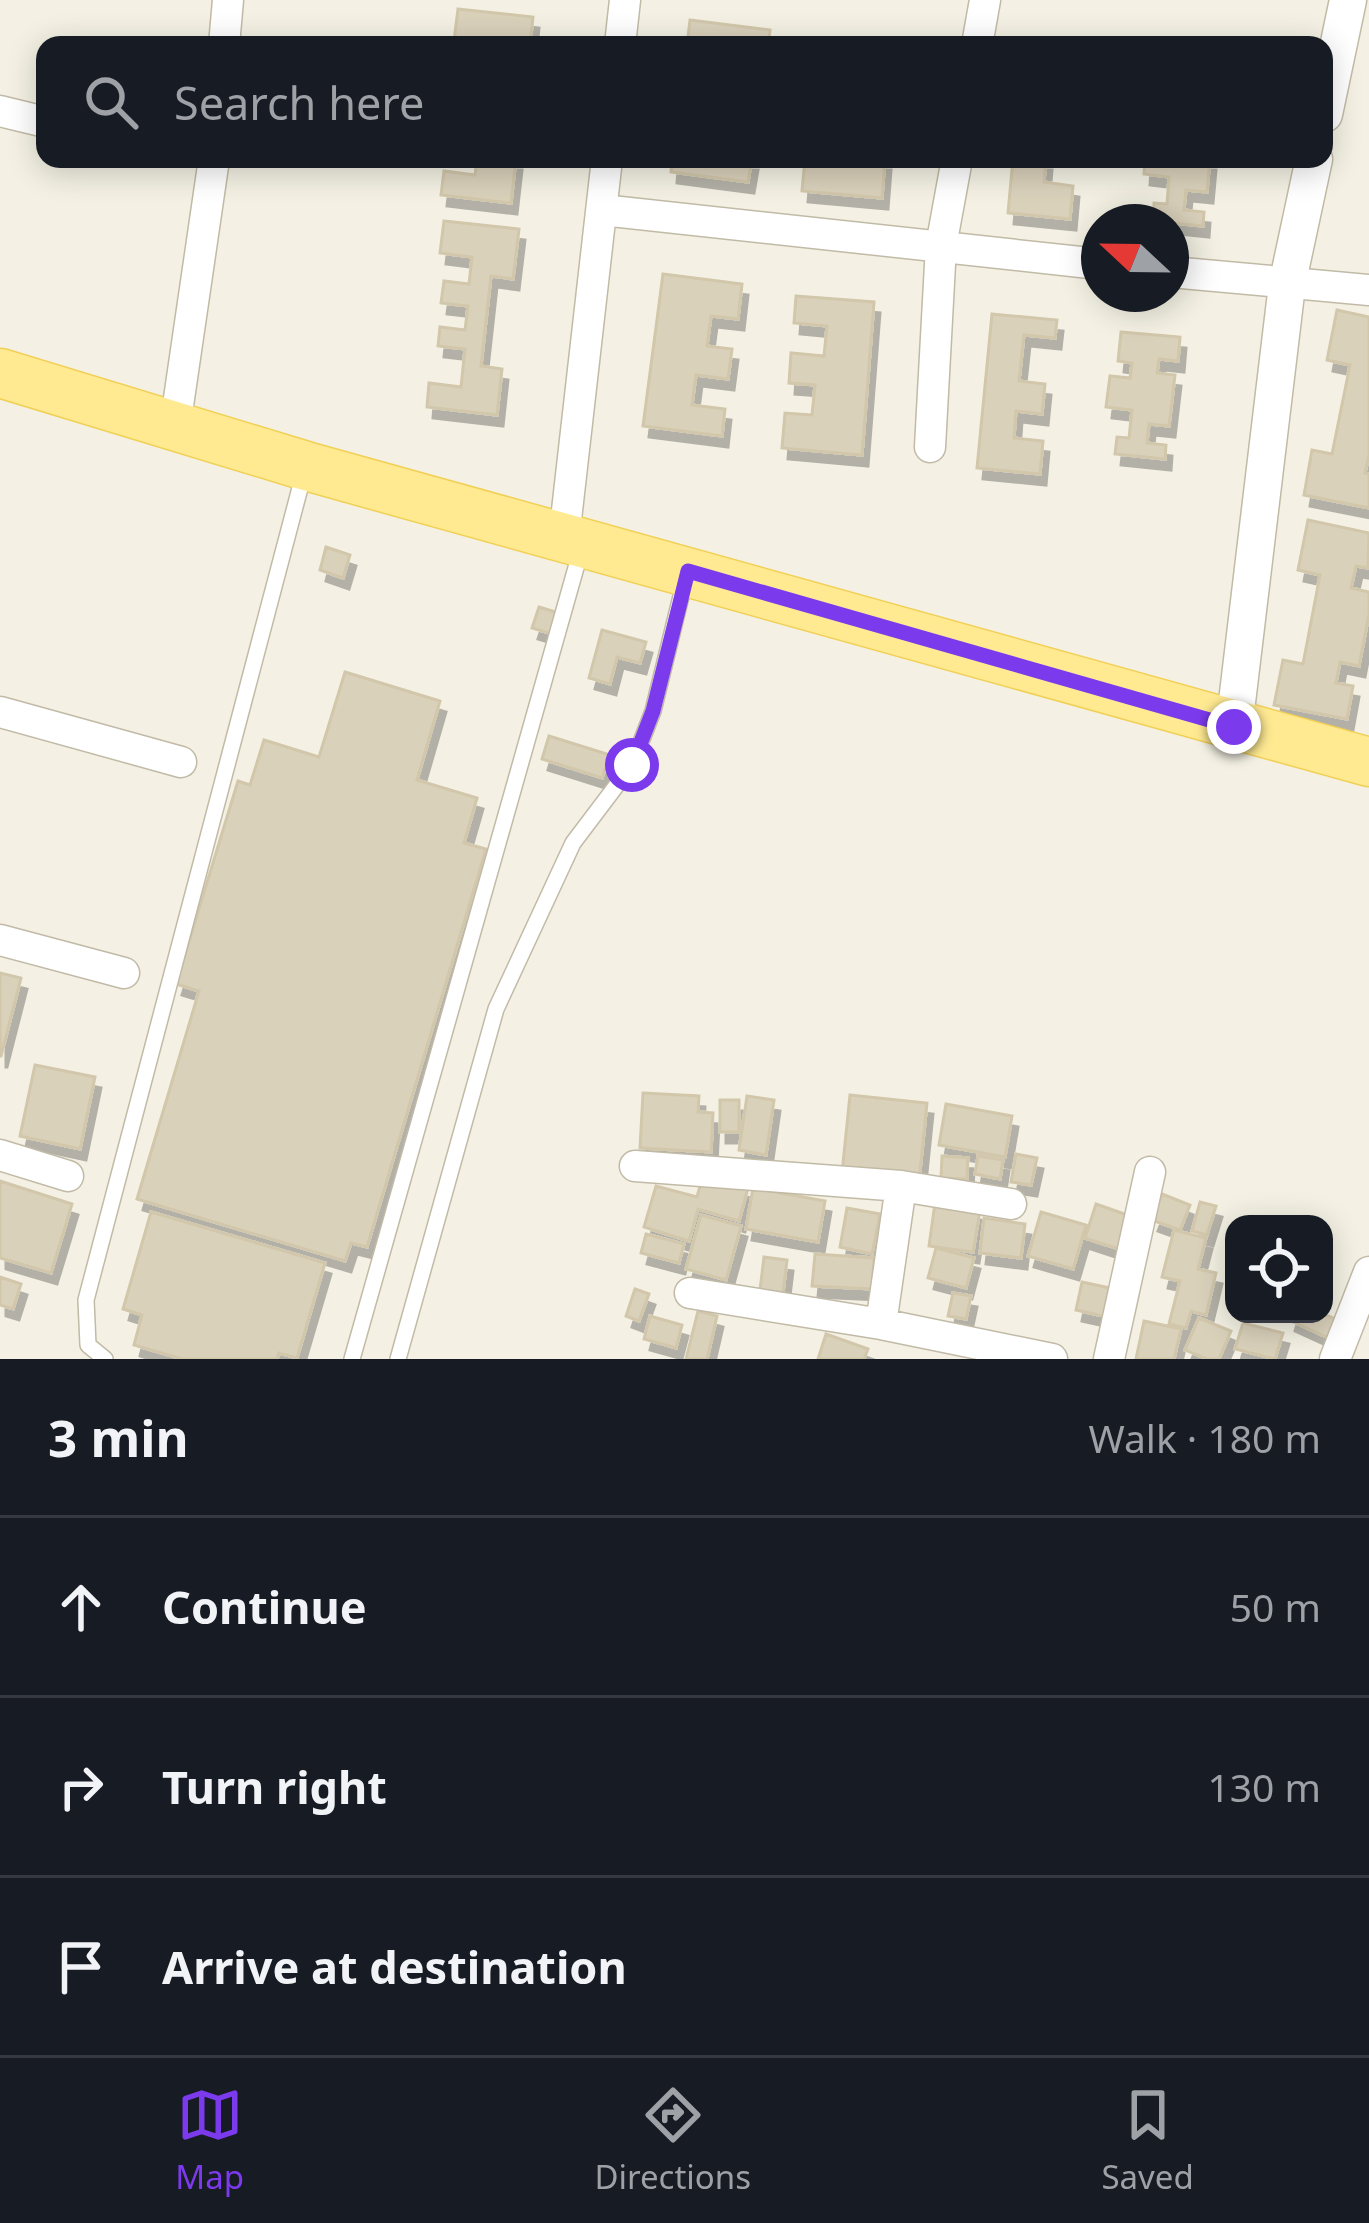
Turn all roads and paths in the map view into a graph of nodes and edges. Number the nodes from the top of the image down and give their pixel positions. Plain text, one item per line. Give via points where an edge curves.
1 (228, 0) edge
2 (626, 0) edge
3 (986, 0) edge
4 (1348, 0) edge
5 (225, 36) edge
6 (621, 36) edge
7 (979, 36) edge
8 (1333, 71) edge
9 (0, 111) edge
10 (36, 120) edge
11 (208, 168) edge
12 (607, 168) edge
13 (955, 168) edge
14 (1312, 168) edge
15 (602, 210) junction
16 (941, 247) junction
17 (1081, 262) edge
18 (1189, 274) edge
19 (1287, 285) junction
20 (1369, 290) edge
21 (0, 373) edge
22 (175, 426) junction
23 (930, 447) dead end
24 (306, 466) junction
25 (574, 539) junction
26 (688, 571) junction
27 (0, 712) edge
28 (1234, 727) junction
29 (181, 762) dead end
30 (1369, 762) edge
31 (0, 940) edge
32 (124, 973) dead end
33 (0, 1155) edge
34 (634, 1166) dead end
35 (1150, 1172) dead end
36 (68, 1176) dead end
37 (901, 1186) junction
38 (1011, 1204) dead end
39 (1369, 1272) edge
40 (690, 1293) dead end
41 (891, 1326) junction
42 (105, 1359) edge
43 (352, 1359) edge
44 (398, 1359) edge
45 (893, 1359) edge
46 (1052, 1359) edge
47 (1109, 1359) edge
48 (1335, 1359) edge

1 - 5 street
2 - 6 street
3 - 7 street
4 - 8 street
9 - 10 street
11 - 22 street
12 - 15 street
13 - 16 street
14 - 19 street
15 - 16 street
15 - 25 street
16 - 17 street
16 - 23 street
18 - 19 street
19 - 20 street
19 - 28 street
21 - 22 main road
22 - 24 main road
24 - 25 main road
24 - 42 lane via 86,1300 88,1345
25 - 26 main road
25 - 43 lane
26 - 28 main road
26 - 44 lane via 632,765 573,843 496,1009
27 - 29 street
28 - 30 main road
31 - 32 street
33 - 36 street
34 - 37 street
35 - 47 street
37 - 38 street
37 - 41 street
39 - 48 street
40 - 41 street
41 - 45 street
41 - 46 street

